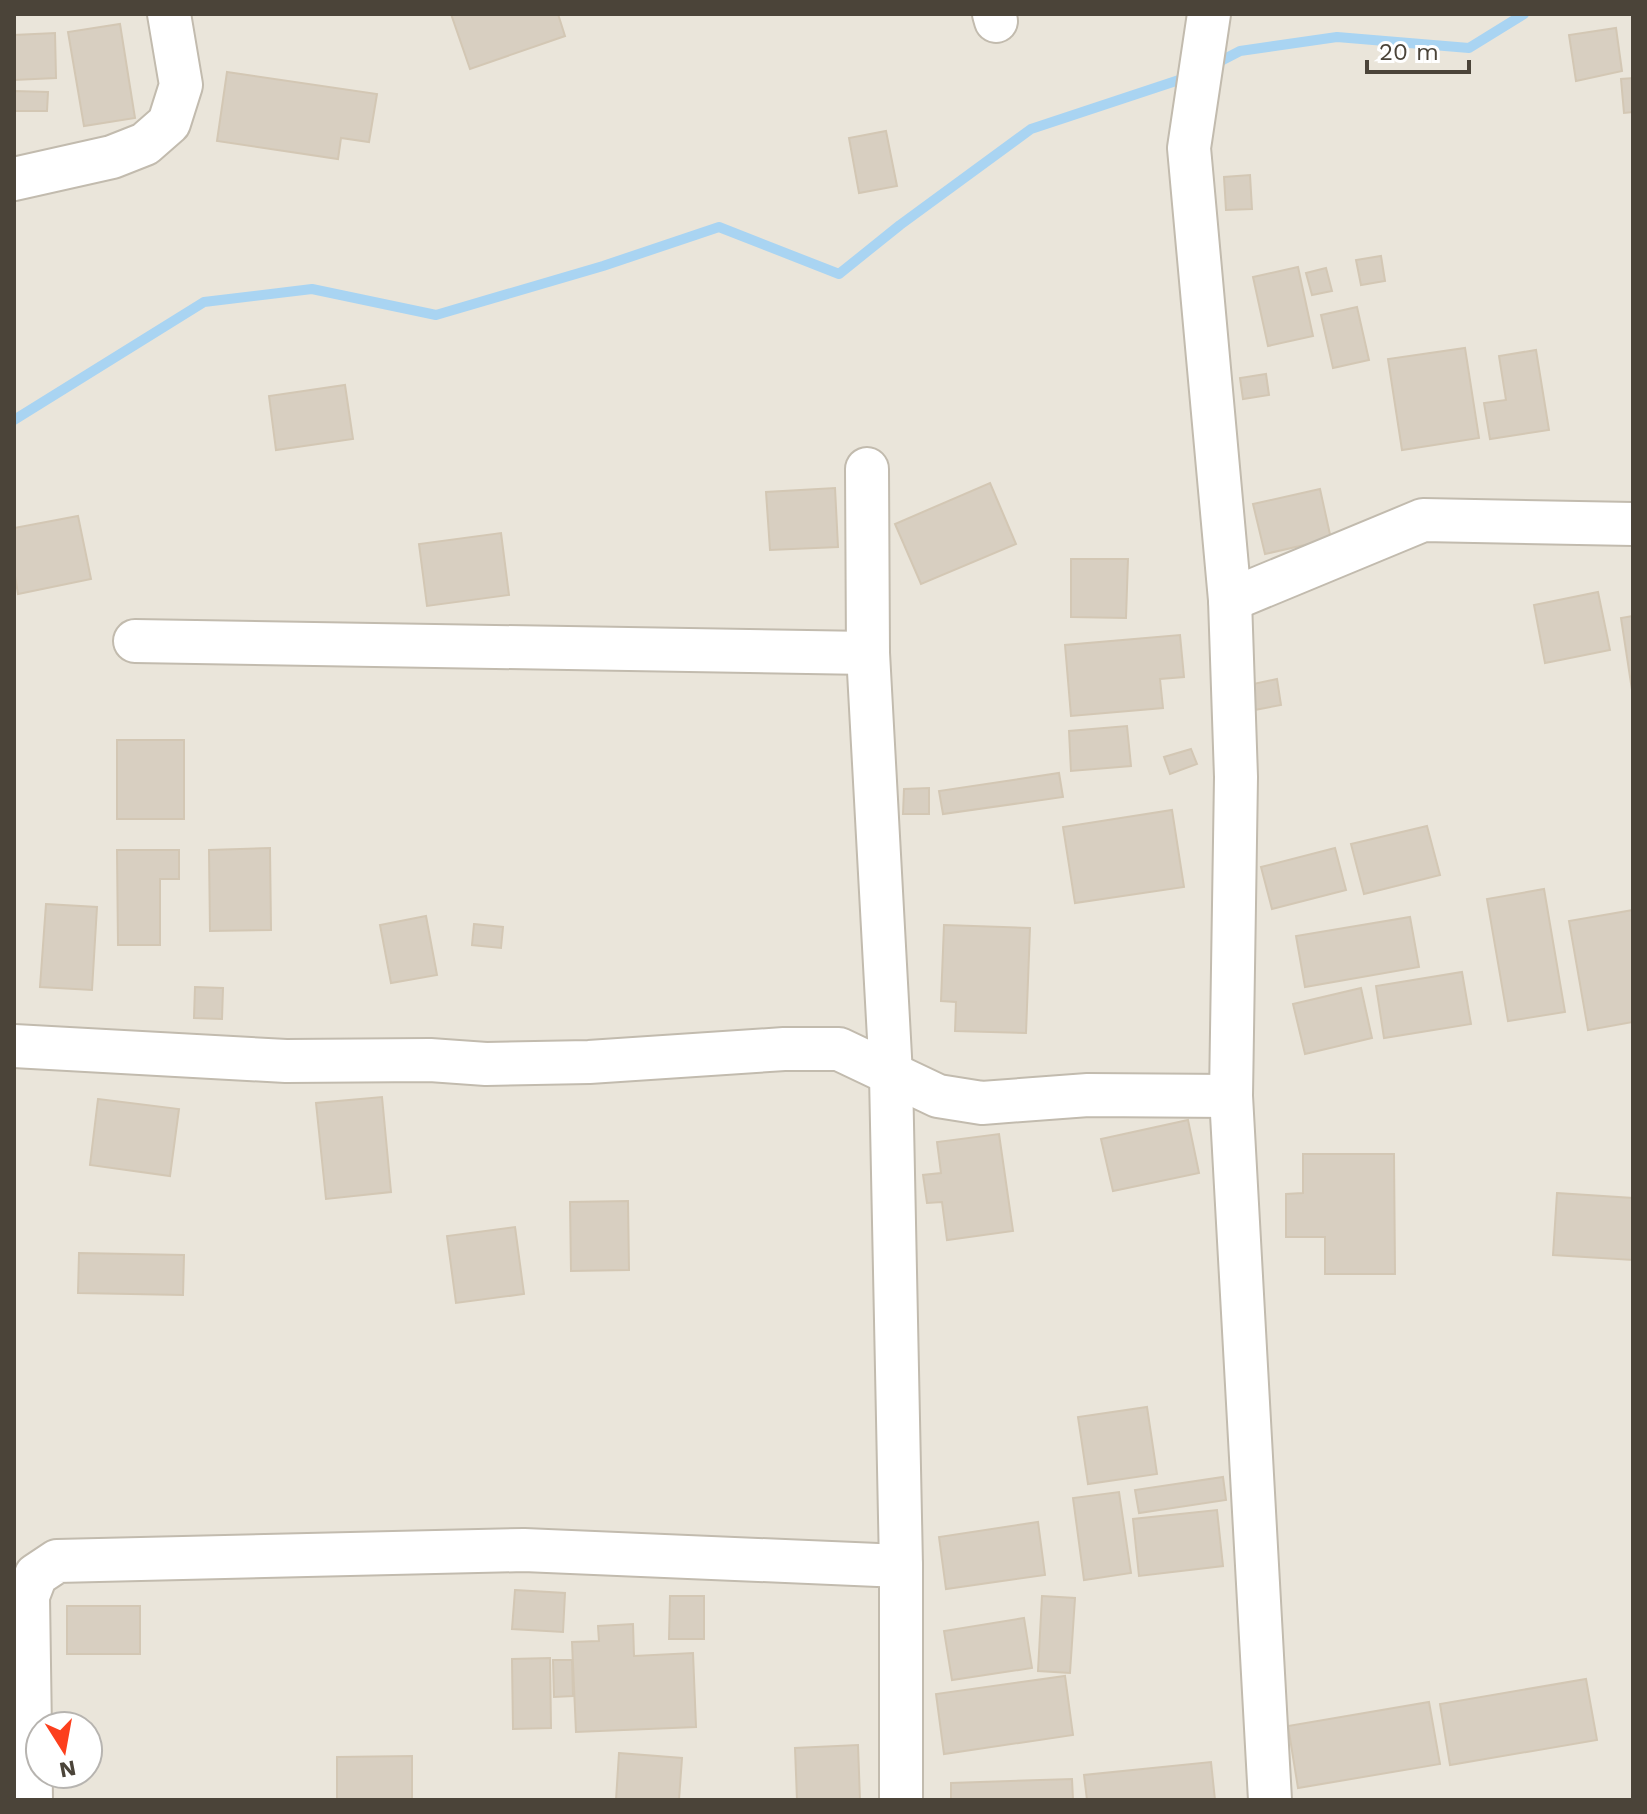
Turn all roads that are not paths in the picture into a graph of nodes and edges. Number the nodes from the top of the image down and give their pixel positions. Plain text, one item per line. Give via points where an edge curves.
1 (169, 14) edge
2 (1208, 20) edge
3 (14, 179) edge
4 (867, 469) dead end
5 (1633, 524) edge
6 (1230, 600) junction
7 (135, 641) dead end
8 (868, 653) junction
9 (14, 1046) edge
10 (891, 1075) junction
11 (1231, 1096) junction
12 (901, 1566) junction
13 (31, 1800) edge
14 (901, 1800) edge
15 (1270, 1800) edge

1 - 3 street via 181,85 169,123 145,144 112,157
2 - 6 street via 1189,148
4 - 8 street
5 - 6 street via 1423,520
6 - 11 street via 1236,777
7 - 8 street
8 - 10 street
9 - 10 street via 286,1061 486,1064 839,1049
10 - 11 street via 938,1096 982,1103 1088,1095
10 - 12 street
11 - 15 street
12 - 13 street via 524,1550 57,1561 36,1575 28,1596
12 - 14 street

